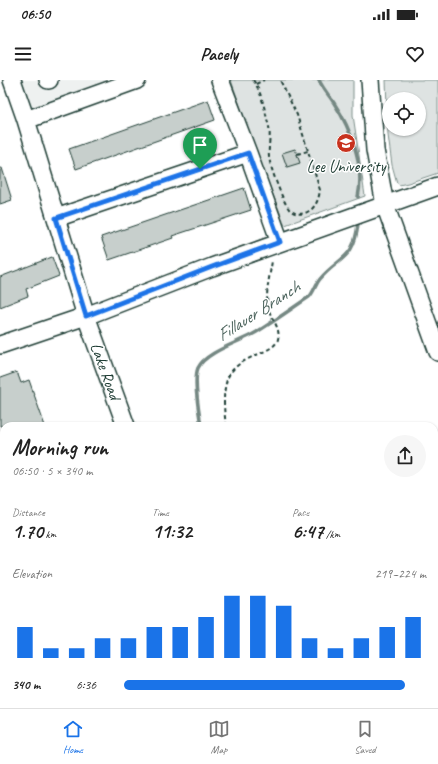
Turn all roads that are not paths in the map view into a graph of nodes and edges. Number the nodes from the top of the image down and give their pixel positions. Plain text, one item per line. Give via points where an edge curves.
1 (12, 80) edge
2 (137, 80) edge
3 (220, 80) edge
4 (370, 80) edge
5 (26, 120) junction
6 (248, 153) junction
7 (438, 186) edge
8 (385, 205) junction
9 (56, 218) junction
10 (274, 244) junction
11 (86, 316) junction
12 (0, 345) edge
13 (438, 352) edge
14 (125, 422) edge

1 - 5 street, Lake Road
2 - 5 street
3 - 6 street
4 - 8 street via 375,150
5 - 9 street, Lake Road
6 - 9 street
6 - 10 street
7 - 8 street
8 - 10 street
8 - 13 street
9 - 11 street, Lake Road
10 - 11 street
11 - 12 street
11 - 14 street, Lake Road

